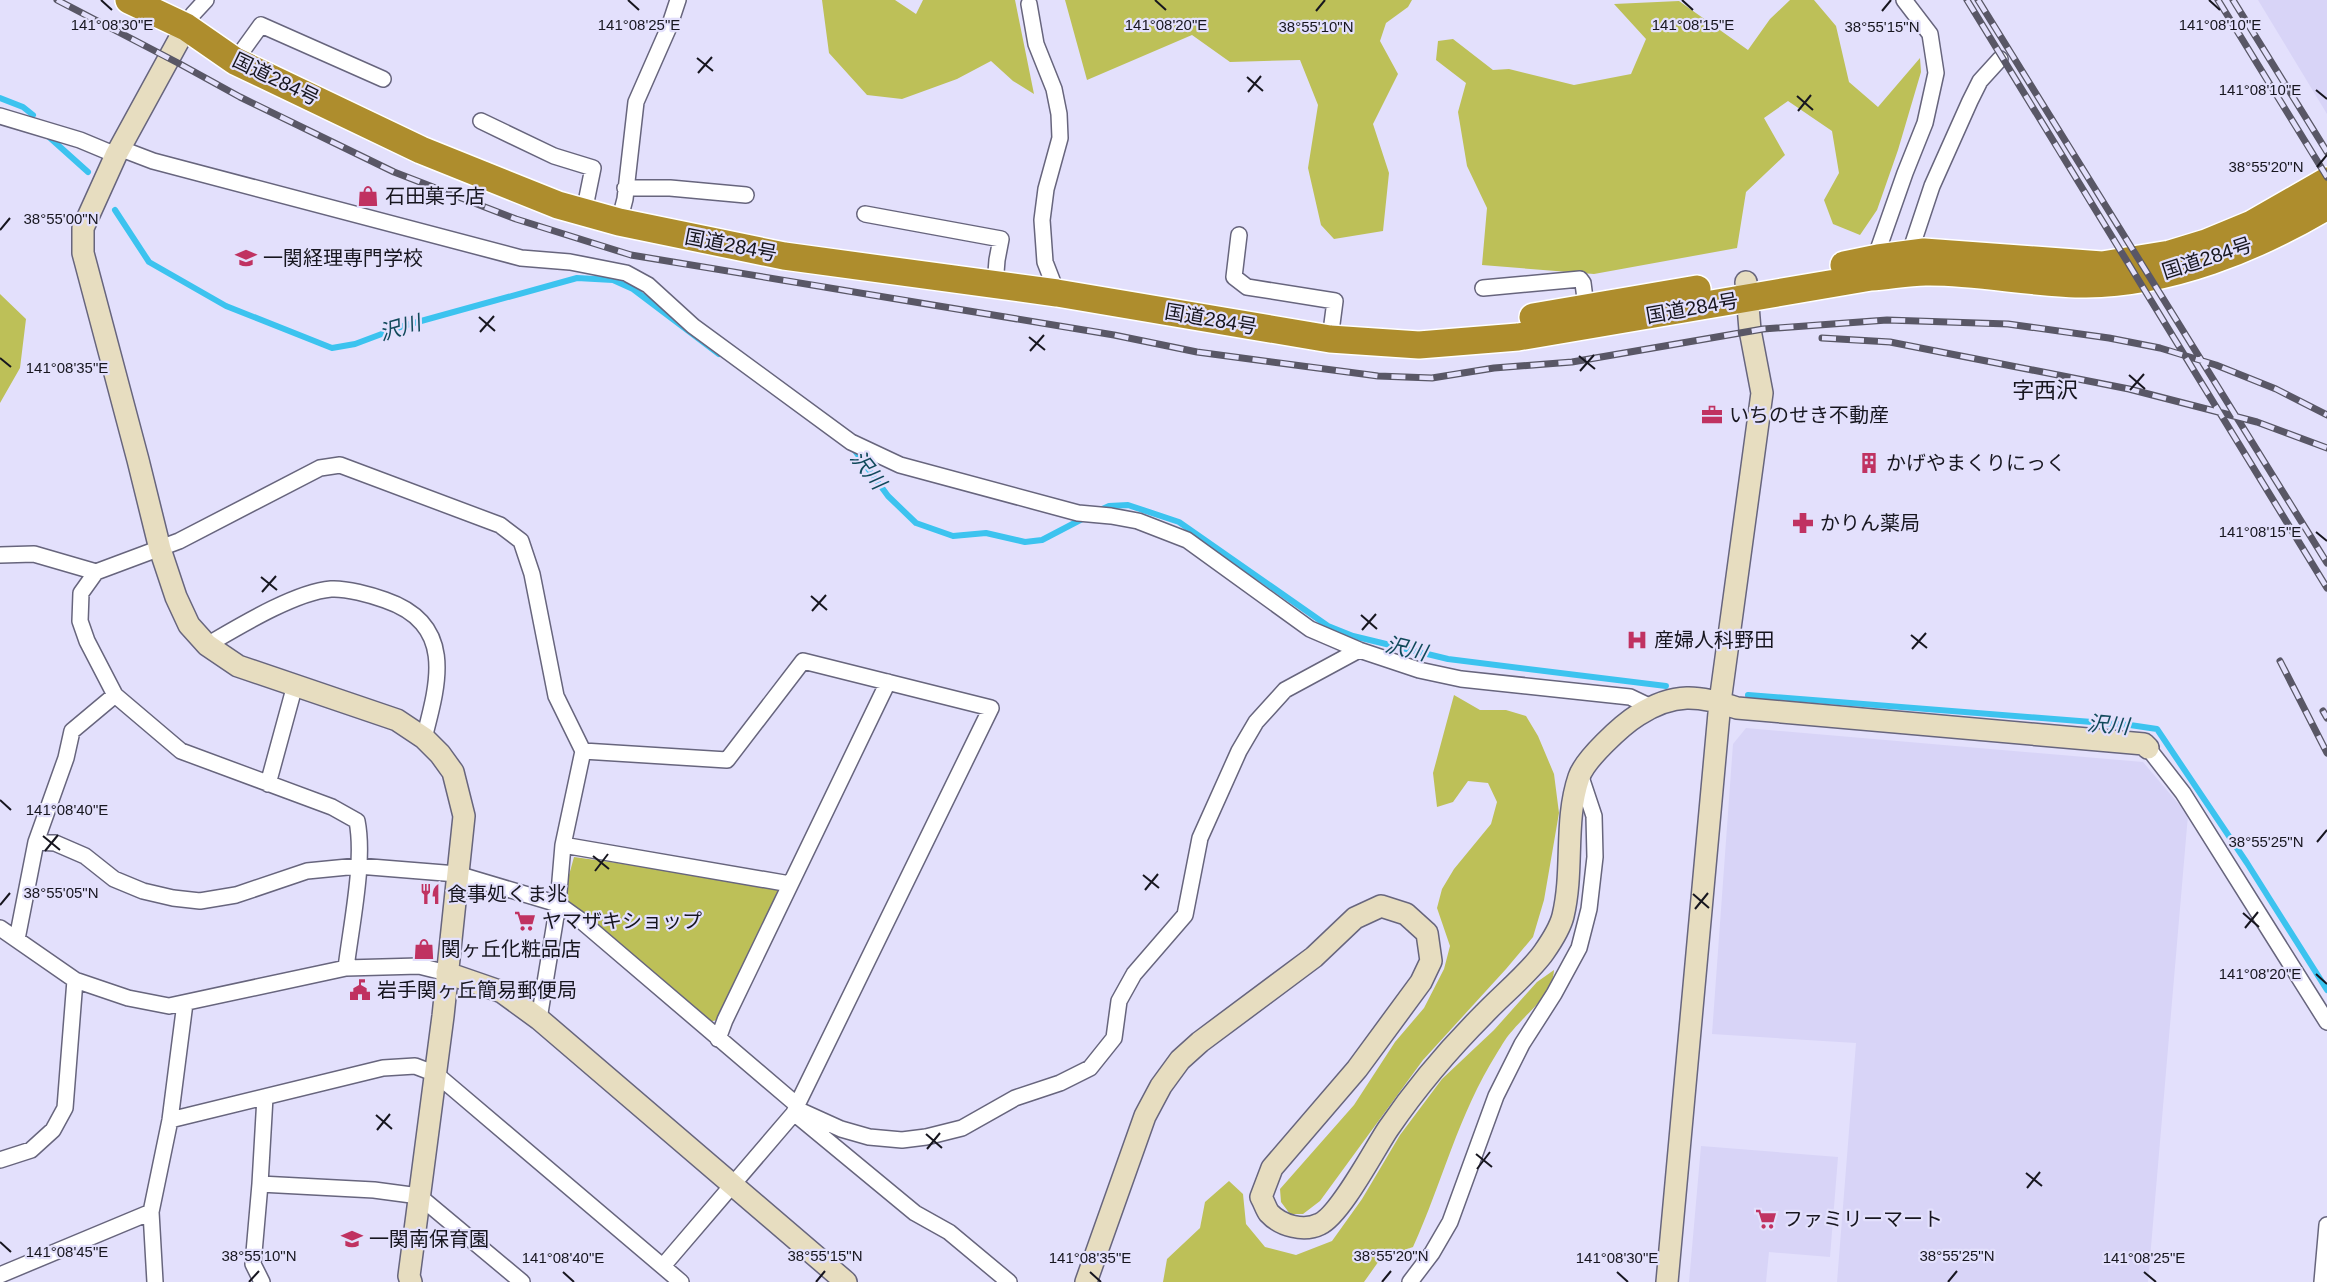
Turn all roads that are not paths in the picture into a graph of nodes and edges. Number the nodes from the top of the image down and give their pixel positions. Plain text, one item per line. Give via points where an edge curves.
1 (129, 0) edge
2 (164, 0) edge
3 (678, 0) edge
4 (1905, 0) edge
5 (1029, 4) dead end
6 (195, 14) edge
7 (240, 54) junction
8 (2000, 59) dead end
9 (383, 79) dead end
10 (0, 116) edge
11 (481, 121) dead end
12 (117, 152) junction
13 (746, 195) dead end
14 (2323, 196) edge
15 (585, 206) junction
16 (622, 206) junction
17 (866, 214) dead end
18 (1239, 235) dead end
19 (1906, 264) junction
20 (1874, 267) junction
21 (996, 276) junction
22 (1054, 285) junction
23 (1483, 288) dead end
24 (1747, 290) junction
25 (1587, 317) junction
26 (1331, 331) junction
27 (160, 549) junction
28 (0, 555) edge
29 (96, 572) junction
30 (207, 645) junction
31 (1359, 650) junction
32 (888, 682) junction
33 (295, 685) junction
34 (115, 695) junction
35 (1720, 702) junction
36 (1651, 707) junction
37 (424, 738) junction
38 (2148, 748) joint
39 (582, 751) junction
40 (1580, 774) junction
41 (268, 784) junction
42 (36, 842) junction
43 (563, 845) junction
44 (358, 866) junction
45 (457, 874) junction
46 (790, 884) junction
47 (558, 904) junction
48 (0, 928) edge
49 (16, 939) junction
50 (346, 968) junction
51 (447, 974) junction
52 (75, 980) junction
53 (185, 1003) junction
54 (538, 1019) junction
55 (2327, 1022) edge
56 (718, 1039) junction
57 (436, 1074) junction
58 (265, 1097) junction
59 (796, 1109) junction
60 (170, 1120) junction
61 (0, 1160) edge
62 (260, 1184) junction
63 (733, 1185) junction
64 (419, 1196) junction
65 (152, 1212) junction
66 (2327, 1225) edge
67 (663, 1266) junction
68 (0, 1275) edge
69 (155, 1282) edge
70 (262, 1282) edge
71 (411, 1282) edge
72 (522, 1282) edge
73 (681, 1282) edge
74 (846, 1282) edge
75 (1009, 1282) edge
76 (1086, 1282) edge
77 (1410, 1282) edge
78 (1667, 1282) edge
79 (2322, 1282) edge

1 - 6 highway, 国道284号
2 - 6 highway, 国道284号
3 - 16 street via 636,102
4 - 20 street via 1930,34 1936,73 1925,123
5 - 22 street via 1036,44 1054,89 1059,114 1060,138 1042,220 1043,250
6 - 7 highway, 国道284号
6 - 12 street
7 - 9 street via 261,25
7 - 15 highway, 国道284号
8 - 19 street via 1980,81 1970,101 1932,186
10 - 12 street
11 - 15 street via 554,156 593,168
12 - 27 street via 83,228 83,253
12 - 31 street via 522,258 626,273 648,285 693,326 851,442 900,465 1078,513 1138,521 1187,540 1310,629
13 - 16 street via 670,188
14 - 19 highway, 国道284号 via 2170,254 2102,265 1924,252
15 - 16 highway, 国道284号
16 - 21 highway, 国道284号 via 759,236
17 - 21 street via 1000,239
18 - 26 street via 1234,277 1247,287 1335,301
19 - 20 highway, 国道284号
20 - 24 highway, 国道284号 via 1797,275
21 - 22 highway, 国道284号
22 - 26 highway, 国道284号
23 - 25 street via 1580,279
24 - 25 highway, 国道284号
24 - 35 street via 1762,393
25 - 26 highway, 国道284号
27 - 29 street
27 - 30 street via 189,625
27 - 39 street via 320,468 340,465 500,525 521,541 532,574 556,696
28 - 29 street via 34,554
29 - 34 street via 81,593 80,621
30 - 33 street via 238,666
30 - 37 street via 252,619 332,589 373,595 403,606 423,622 434,645 439,669
31 - 36 street via 1461,679 1630,697
31 - 59 street via 1285,690 1256,722 1200,838 1185,915 1134,974 1119,1001 1114,1038 1090,1068 1015,1098 962,1128 927,1137 869,1137
32 - 39 street via 803,661 727,760
32 - 46 street
32 - 59 street via 991,708
33 - 37 street via 397,720
33 - 41 street
34 - 41 street via 181,751
34 - 42 street via 72,731
35 - 36 street via 1690,696
35 - 38 street via 1737,708 2144,744
35 - 78 street
36 - 40 street via 1624,724
37 - 45 street via 453,771 459,791 464,816
38 - 55 street via 2183,793
39 - 43 street
40 - 76 street via 1571,813 1563,919 1543,954 1422,1083 1328,1217 1321,1224 1304,1228 1286,1225 1269,1213 1261,1197 1272,1168 1357,1069 1421,982 1431,961 1427,933 1406,914 1381,906 1355,918 1314,957 1180,1060 1145,1116
40 - 77 street via 1594,816 1595,857 1589,909 1579,948 1496,1096 1450,1222
41 - 44 street via 332,807 357,821
42 - 44 street via 55,843 85,856 114,879 143,891 200,901 236,895 307,871
42 - 49 street
43 - 46 street
43 - 47 street
44 - 45 street
44 - 50 street
45 - 47 street
45 - 51 street
46 - 56 street
47 - 54 street
47 - 56 street
48 - 49 street
49 - 52 street
50 - 51 street via 419,966
50 - 53 street
51 - 54 street via 502,992
51 - 57 street
52 - 53 street via 128,998 169,1006
52 - 61 street via 65,1108 52,1130 31,1149
53 - 60 street
54 - 63 street
56 - 59 street
57 - 58 street via 415,1066 383,1068
57 - 64 street
57 - 67 street
58 - 60 street
58 - 62 street
59 - 63 street
59 - 75 street via 915,1213 949,1232
60 - 65 street
62 - 64 street
62 - 70 street via 253,1264
63 - 67 street
63 - 74 street
64 - 71 street via 408,1276
64 - 72 street
65 - 68 street
65 - 69 street
66 - 79 street
67 - 73 street

